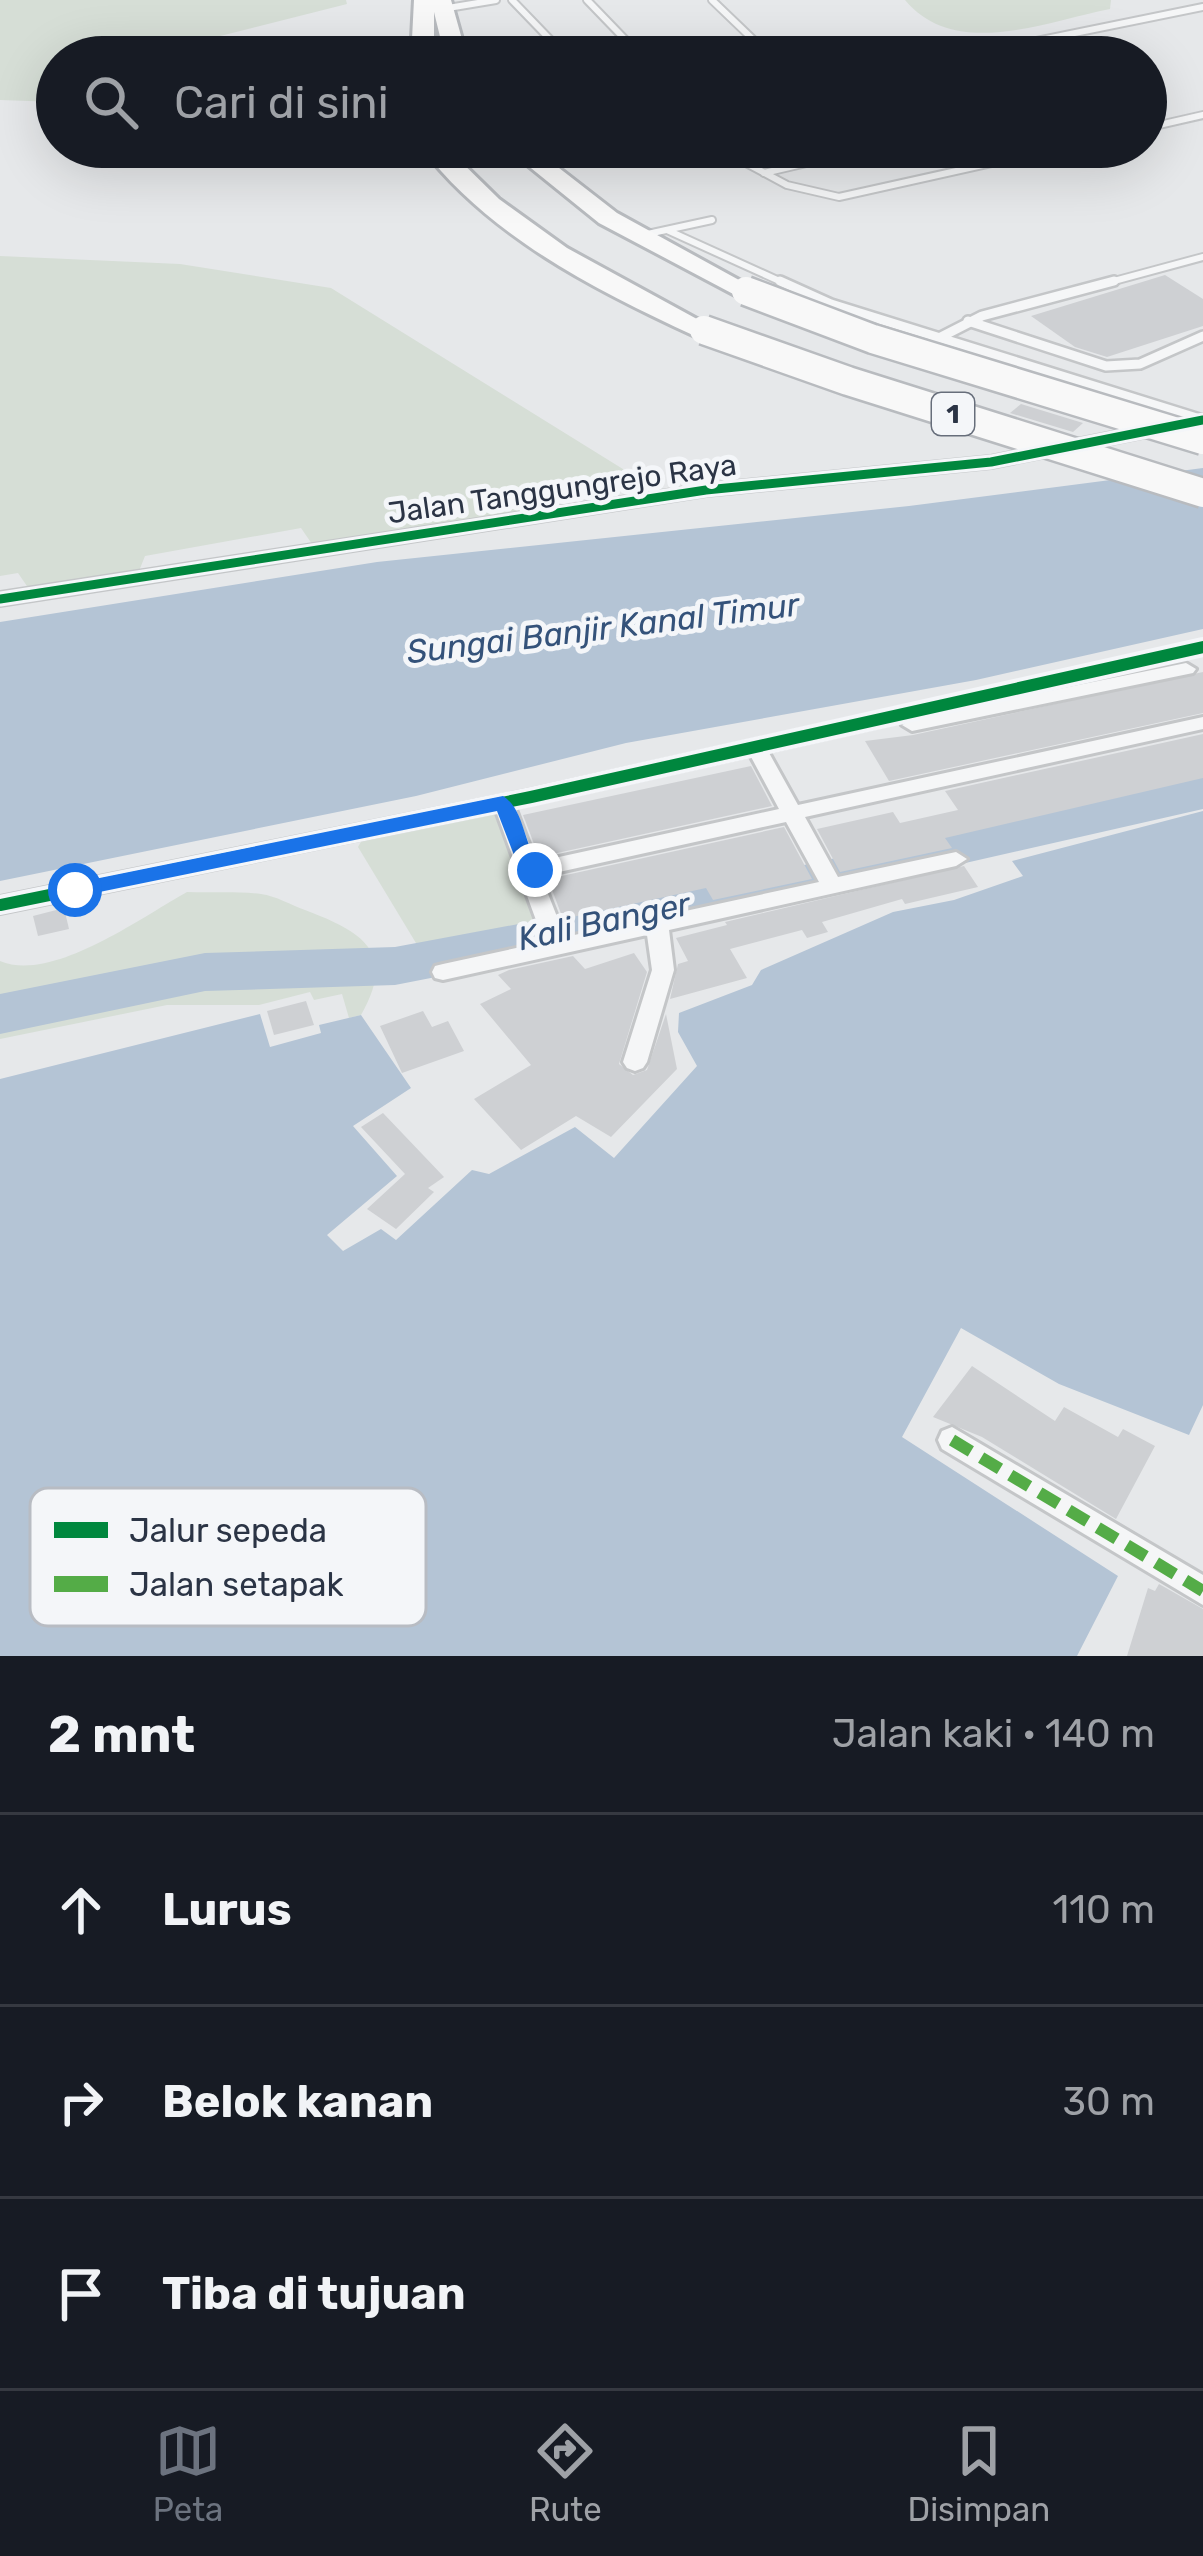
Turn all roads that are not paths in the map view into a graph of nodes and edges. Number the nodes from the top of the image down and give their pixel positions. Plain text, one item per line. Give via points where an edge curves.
1 (496, 0) edge
2 (512, 0) edge
3 (587, 0) edge
4 (712, 0) edge
5 (1174, 0) edge
6 (435, 3) edge
7 (1203, 7) edge
8 (1176, 12) junction
9 (424, 36) edge
10 (448, 36) edge
11 (547, 36) edge
12 (622, 36) edge
13 (749, 36) edge
14 (1059, 36) edge
15 (1203, 115) edge
16 (1167, 123) edge
17 (456, 168) edge
18 (544, 168) edge
19 (755, 168) edge
20 (785, 168) edge
21 (970, 168) edge
22 (764, 173) junction
23 (712, 220) dead end
24 (667, 230) junction
25 (640, 236) junction
26 (1203, 257) edge
27 (968, 321) junction
28 (1203, 336) edge
29 (935, 340) junction
30 (1203, 420) edge
31 (1203, 440) edge
32 (1203, 493) edge
33 (0, 599) edge
34 (1203, 647) edge
35 (1179, 662) junction
36 (1203, 687) edge
37 (1203, 723) edge
38 (758, 751) junction
39 (505, 808) junction
40 (793, 813) junction
41 (956, 859) dead end
42 (529, 872) junction
43 (832, 886) junction
44 (0, 905) edge
45 (657, 923) junction
46 (556, 944) junction
47 (442, 972) dead end
48 (635, 1062) dead end
49 (952, 1440) dead end
50 (1203, 1591) edge

1 - 6 lane
2 - 11 lane
3 - 12 lane
4 - 13 lane
5 - 8 lane
6 - 9 highway
6 - 10 highway
7 - 8 lane
8 - 14 lane
15 - 16 lane
17 - 32 highway, 1, bridge via 517,224 603,281 704,330
18 - 25 highway, 1
19 - 22 lane
20 - 22 lane
21 - 22 lane via 839,197
23 - 24 lane
24 - 25 lane
24 - 29 lane via 796,290
25 - 31 highway, 1, bridge via 746,290 873,338
26 - 27 lane
27 - 28 lane via 1106,366 1140,364
27 - 29 lane
29 - 30 lane
30 - 33 street, Jalan Tanggungrejo Raya via 992,462 706,490
34 - 35 street
35 - 36 street
35 - 38 street
37 - 40 street
38 - 39 street
38 - 40 street
39 - 42 street
39 - 44 street
40 - 42 street
40 - 43 street
41 - 43 street
42 - 46 street
43 - 45 street
45 - 46 street
45 - 48 street via 663,970
46 - 47 street
49 - 50 street

